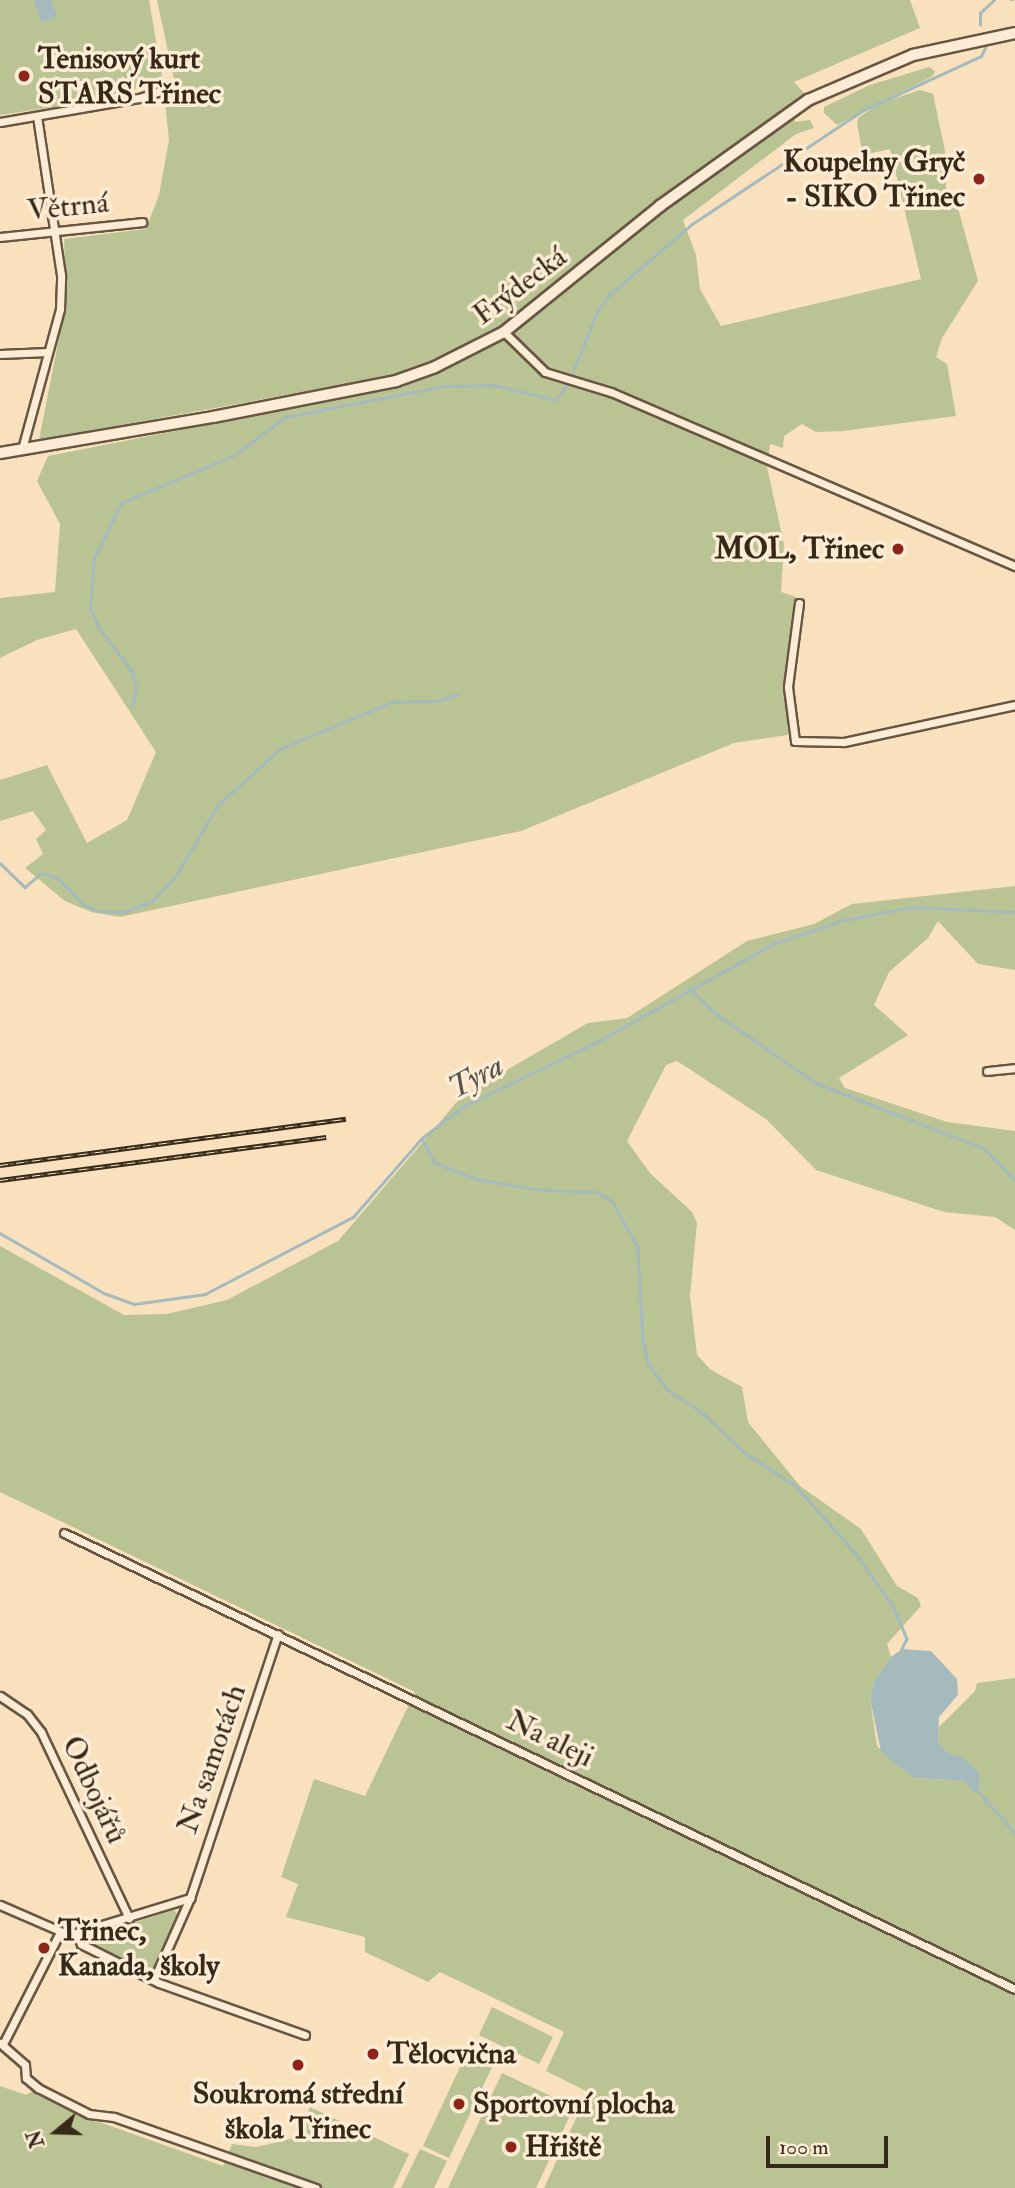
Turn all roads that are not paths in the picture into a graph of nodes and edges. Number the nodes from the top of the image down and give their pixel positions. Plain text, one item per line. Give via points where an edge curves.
1 (1015, 33) edge
2 (169, 88) dead end
3 (37, 117) junction
4 (0, 122) edge
5 (142, 222) dead end
6 (54, 234) junction
7 (0, 237) edge
8 (504, 332) junction
9 (48, 352) junction
10 (0, 354) edge
11 (22, 449) junction
12 (0, 453) edge
13 (1015, 566) edge
14 (799, 603) dead end
15 (1015, 705) edge
16 (1015, 1068) edge
17 (986, 1071) dead end
18 (64, 1533) dead end
19 (278, 1634) junction
20 (0, 1696) edge
21 (190, 1898) junction
22 (0, 1905) edge
23 (129, 1918) junction
24 (59, 1934) junction
25 (77, 1935) junction
26 (153, 1979) junction
27 (1015, 1989) edge
28 (305, 2035) dead end
29 (1, 2043) edge
30 (316, 2188) edge

1 - 8 main road, Frýdecká via 913,55 808,100 660,206
2 - 3 street
3 - 4 street
3 - 6 street
5 - 6 street, Větrná
6 - 7 street, Větrná
6 - 9 street via 60,309
8 - 11 main road, Frýdecká via 445,363 397,381
8 - 13 street via 545,372 611,392
9 - 10 street
9 - 11 street
11 - 12 main road, Frýdecká
14 - 15 street via 788,687 795,741 844,742
16 - 17 street
18 - 19 street, Na aleji
19 - 21 street, Na samotách
19 - 27 street, Na aleji
20 - 23 street, Odbojářů via 27,1714 41,1732
21 - 23 street
21 - 26 street, Na samotách
22 - 24 street
23 - 25 street
24 - 25 street
24 - 29 street
25 - 26 street via 81,1944
26 - 28 street
29 - 30 street via 25,2065 26,2078 38,2088 89,2114 114,2117

